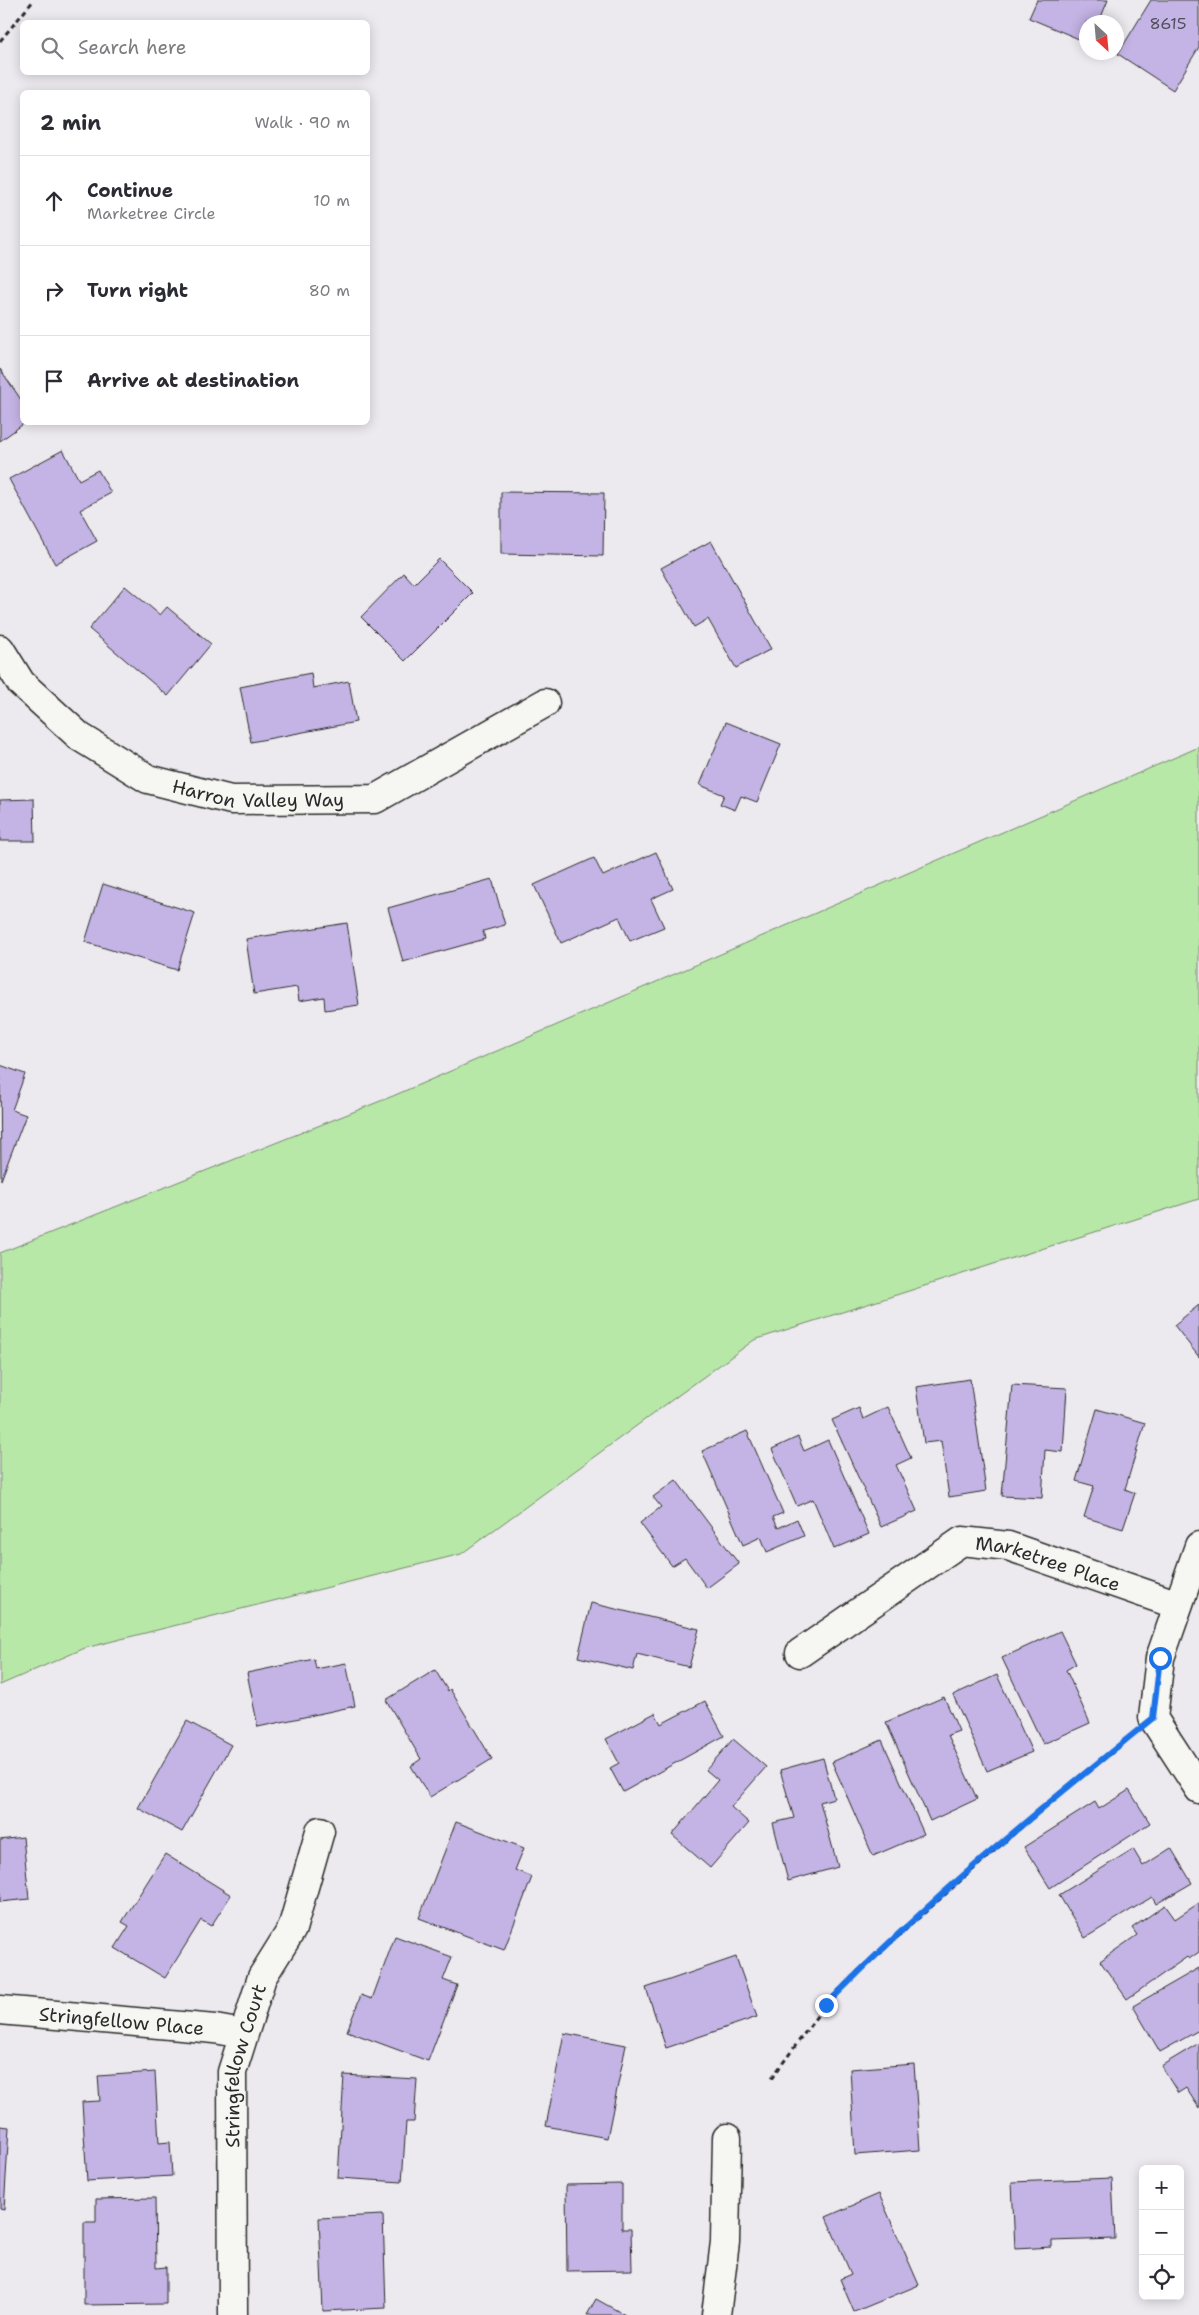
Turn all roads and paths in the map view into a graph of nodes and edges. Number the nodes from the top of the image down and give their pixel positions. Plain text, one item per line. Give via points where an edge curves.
1 (34, 0) edge
2 (0, 41) edge
3 (0, 649) edge
4 (545, 704) dead end
5 (1199, 1546) edge
6 (1178, 1605) junction
7 (800, 1653) dead end
8 (1153, 1718) junction
9 (1199, 1789) edge
10 (320, 1831) dead end
11 (0, 2010) edge
12 (243, 2034) junction
13 (772, 2078) dead end
14 (727, 2138) dead end
15 (233, 2315) edge
16 (716, 2315) edge

1 - 2 path
3 - 4 street, Harron Valley Way via 21,683 80,737 148,779 231,800 375,799
5 - 6 street
6 - 7 street, Marketree Place via 1008,1546 962,1541
6 - 8 street via 1160,1658
8 - 9 street
8 - 13 path via 1047,1804 863,1966 826,2005
10 - 12 street, Stringfellow Court via 292,1929 262,1976
11 - 12 street, Stringfellow Place
12 - 15 street, Stringfellow Court via 232,2072
14 - 16 street via 725,2242

